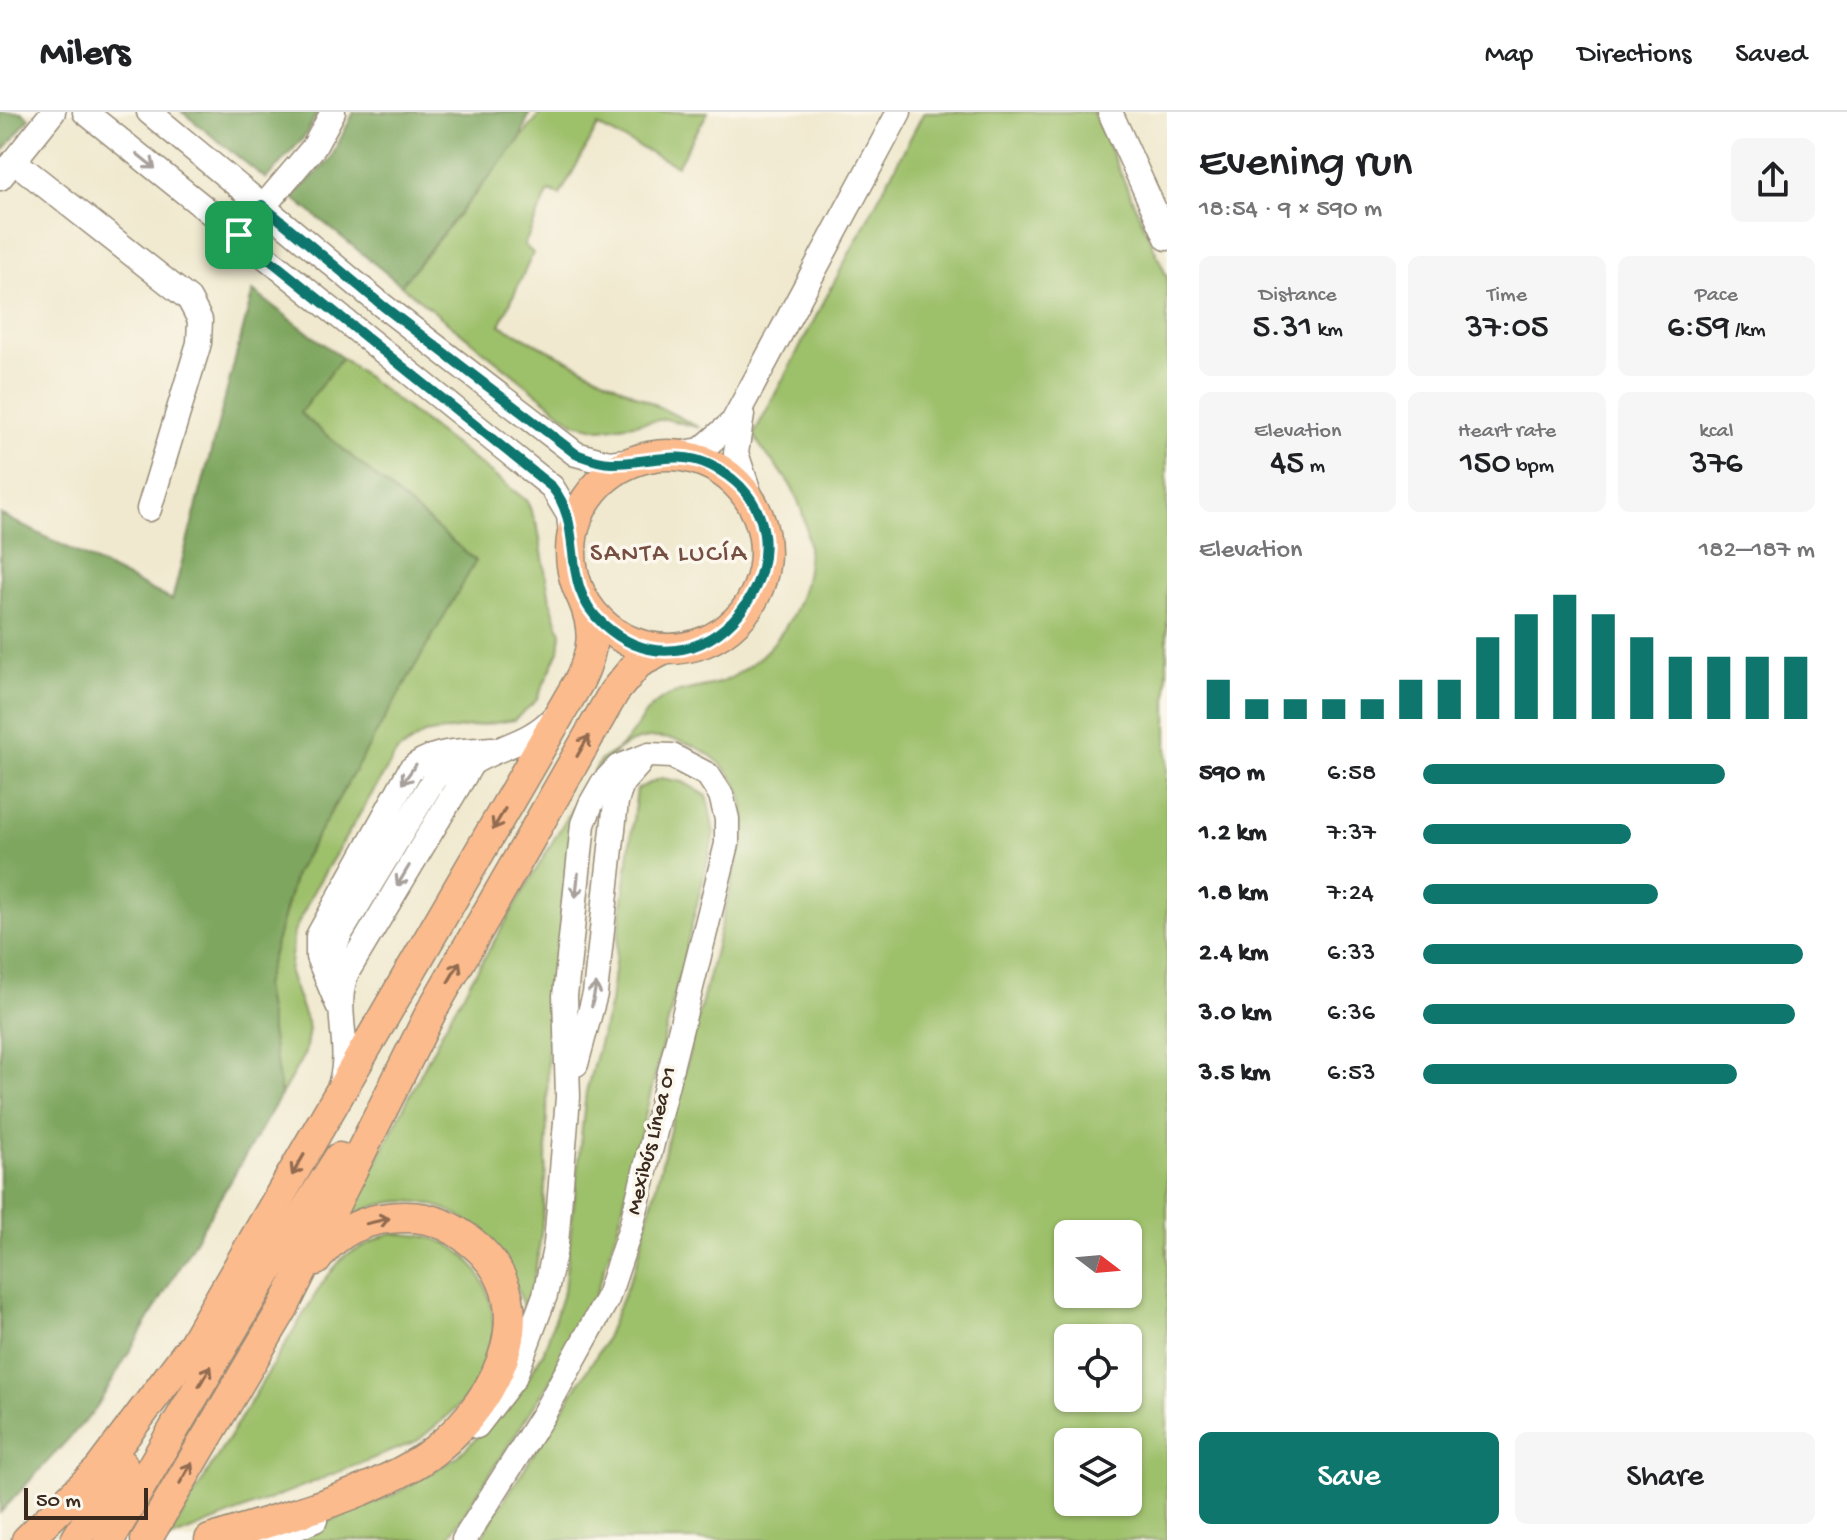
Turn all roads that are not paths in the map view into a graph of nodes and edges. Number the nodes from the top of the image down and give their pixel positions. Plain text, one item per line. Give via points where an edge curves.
1 (53, 112) edge
2 (85, 112) edge
3 (149, 112) edge
4 (333, 112) edge
5 (899, 112) edge
6 (1110, 112) edge
7 (7, 170) edge
8 (262, 205) junction
9 (239, 235) junction
10 (1167, 238) edge
11 (748, 399) junction
12 (657, 457) junction
13 (149, 509) dead end
14 (756, 513) junction
15 (572, 543) junction
16 (583, 599) junction
17 (665, 649) junction
18 (566, 704) junction
19 (506, 748) junction
20 (339, 1009) junction
21 (432, 1010) junction
22 (328, 1113) junction
23 (283, 1308) junction
24 (531, 1333) junction
25 (193, 1345) junction
26 (466, 1422) junction
27 (27, 1540) edge
28 (76, 1540) edge
29 (109, 1540) edge
30 (146, 1540) edge
31 (210, 1540) edge
32 (268, 1540) edge
33 (464, 1540) edge

1 - 7 street
2 -> 9 street
3 - 8 street
4 - 8 street via 314,147
5 - 11 street via 867,146
6 - 10 street
7 - 13 street via 189,299 200,320 199,343
8 - 9 street
8 - 12 street via 576,454 609,463
9 - 15 street via 552,487 569,515
11 - 12 street via 716,441 701,450
11 - 14 street via 736,453
12 - 14 main road via 700,461 727,475
12 - 15 main road via 616,471 594,490 579,515
14 - 17 main road via 764,561 748,606 712,638
15 - 16 main road via 573,572
16 - 17 main road via 617,635
16 - 18 main road via 593,646
21 -> 17 main road via 614,692 638,663
18 - 19 street via 526,740
18 -> 22 main road
19 -> 20 street via 472,763 462,777 347,972
19 -> 20 street via 435,755 410,770 321,928 318,957
20 - 22 street via 346,1058
21 - 23 main road
29 -> 21 main road via 255,1291
22 -> 25 main road
23 -> 26 main road via 329,1241 369,1221 413,1214 451,1227 484,1250 507,1287 511,1326 498,1373
30 -> 23 main road
24 - 26 street, Mexibús Línea 01 via 505,1378
24 - 32 street, Mexibús Línea 01 via 514,1378 451,1453 380,1492
24 - 33 street, Mexibús Línea 01 via 556,1244 568,1097 595,994 616,802 622,783 649,755 672,756 708,775 721,795 727,844 631,1227 607,1299 543,1415
25 - 27 main road via 99,1470
25 - 28 main road
26 - 31 main road via 433,1452 366,1486

